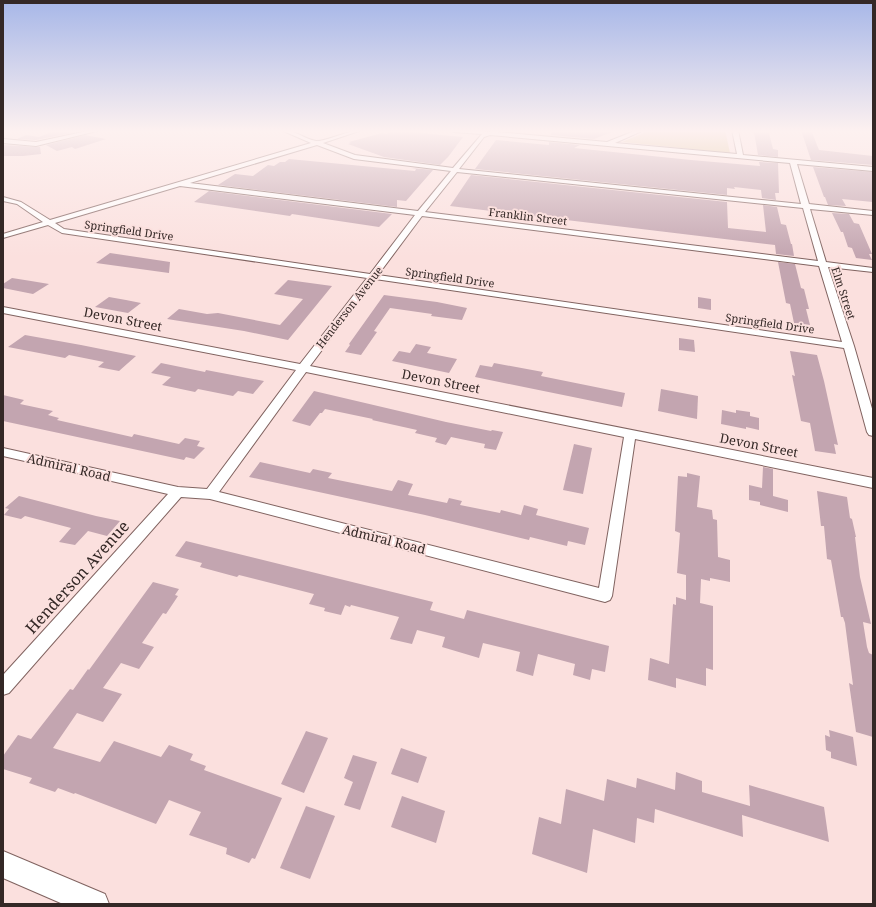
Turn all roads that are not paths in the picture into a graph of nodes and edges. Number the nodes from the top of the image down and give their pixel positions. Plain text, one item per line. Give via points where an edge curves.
1 (218, 172) edge
2 (454, 172) edge
3 (479, 172) edge
4 (796, 172) edge
5 (180, 184) junction
6 (3, 199) edge
7 (805, 206) junction
8 (873, 213) edge
9 (420, 214) junction
10 (50, 222) junction
11 (3, 236) edge
12 (822, 264) junction
13 (873, 270) edge
14 (373, 277) junction
15 (3, 310) edge
16 (849, 346) junction
17 (303, 368) junction
18 (873, 432) edge
19 (630, 434) junction
20 (3, 452) edge
21 (873, 483) edge
22 (178, 492) junction
23 (210, 494) junction
24 (3, 687) edge
25 (3, 864) edge
26 (95, 904) edge

1 - 5 street
2 - 9 street, Henderson Avenue
3 - 7 street
4 - 7 street, Elm Street
5 - 9 street, Franklin Street
5 - 10 street
6 - 10 street, Springfield Drive via 19,203
7 - 8 street
7 - 12 street, Elm Street
9 - 12 street, Franklin Street
9 - 14 street, Henderson Avenue
10 - 11 street
10 - 14 street, Springfield Drive via 62,231
12 - 13 street, Franklin Street
12 - 16 street, Elm Street
14 - 16 street, Springfield Drive
14 - 17 street, Henderson Avenue
15 - 17 street, Devon Street
16 - 18 street, Elm Street
17 - 19 street, Devon Street
17 - 23 street, Henderson Avenue
19 - 21 street, Devon Street
19 - 23 street, Admiral Road via 605,596
20 - 22 street, Admiral Road
22 - 23 street, Admiral Road
22 - 24 street, Henderson Avenue
25 - 26 main road

